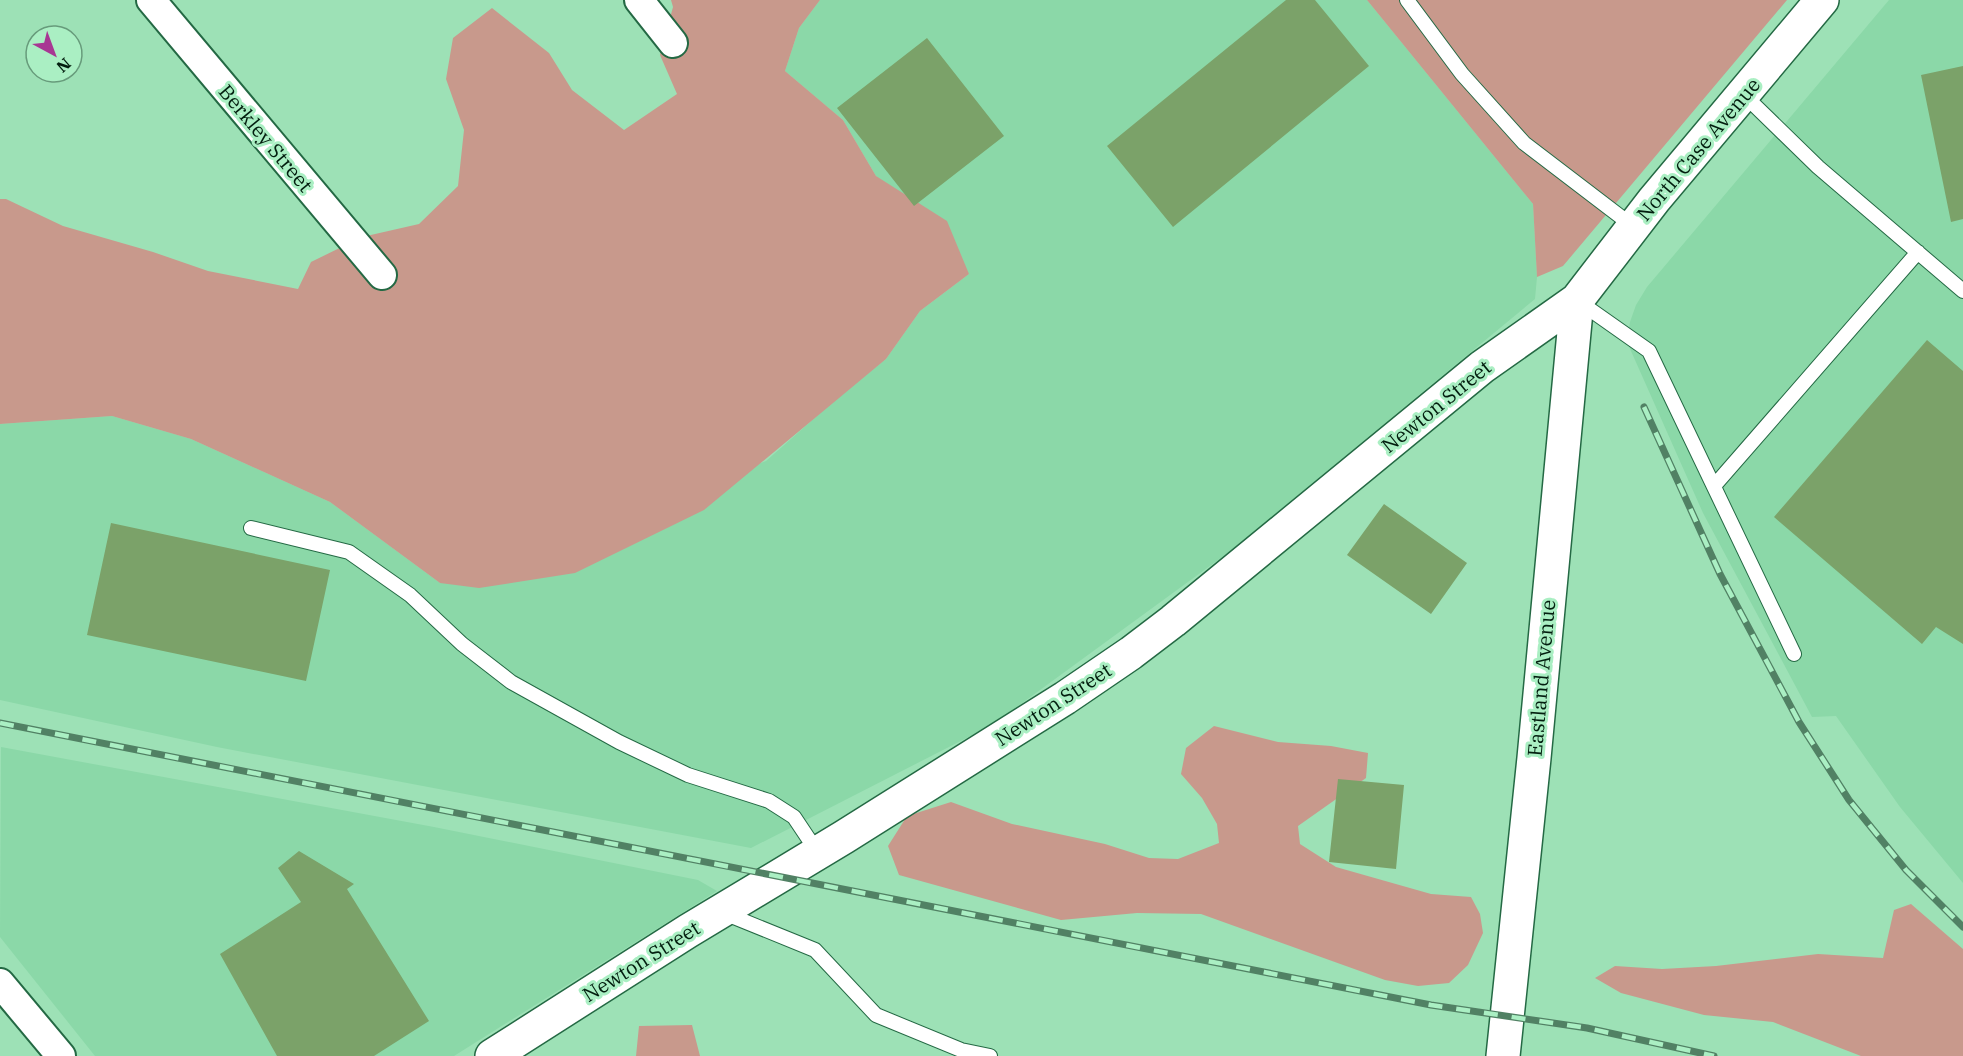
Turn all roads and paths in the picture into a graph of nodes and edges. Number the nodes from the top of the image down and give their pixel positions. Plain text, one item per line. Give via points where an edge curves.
1 (151, 0) edge
2 (639, 0) edge
3 (1407, 0) edge
4 (1822, 0) edge
5 (673, 43) dead end
6 (1743, 94) junction
7 (1634, 226) junction
8 (1918, 252) junction
9 (382, 276) dead end
10 (1963, 291) edge
11 (1577, 300) junction
12 (1714, 486) junction
13 (251, 528) dead end
14 (1794, 654) dead end
15 (818, 853) junction
16 (720, 911) junction
17 (0, 983) edge
18 (61, 1056) edge
19 (492, 1056) edge
20 (990, 1056) edge
21 (1503, 1056) edge

1 - 9 street, Berkley Street
2 - 5 street
3 - 7 lane via 1462,74 1524,143
4 - 6 street, North Case Avenue
6 - 7 street, North Case Avenue
6 - 8 lane via 1818,167
7 - 11 street, North Case Avenue
8 - 10 lane
8 - 12 lane
11 - 12 lane via 1648,351
11 - 15 street, Newton Street via 1482,367 1131,653 1065,699
11 - 21 street, Eastland Avenue
12 - 14 lane
13 - 15 lane via 349,552 410,595 462,644 511,682 688,775 769,801 794,817
15 - 16 street, Newton Street
16 - 19 street, Newton Street
16 - 20 lane via 815,950 876,1015 961,1050
17 - 18 street

